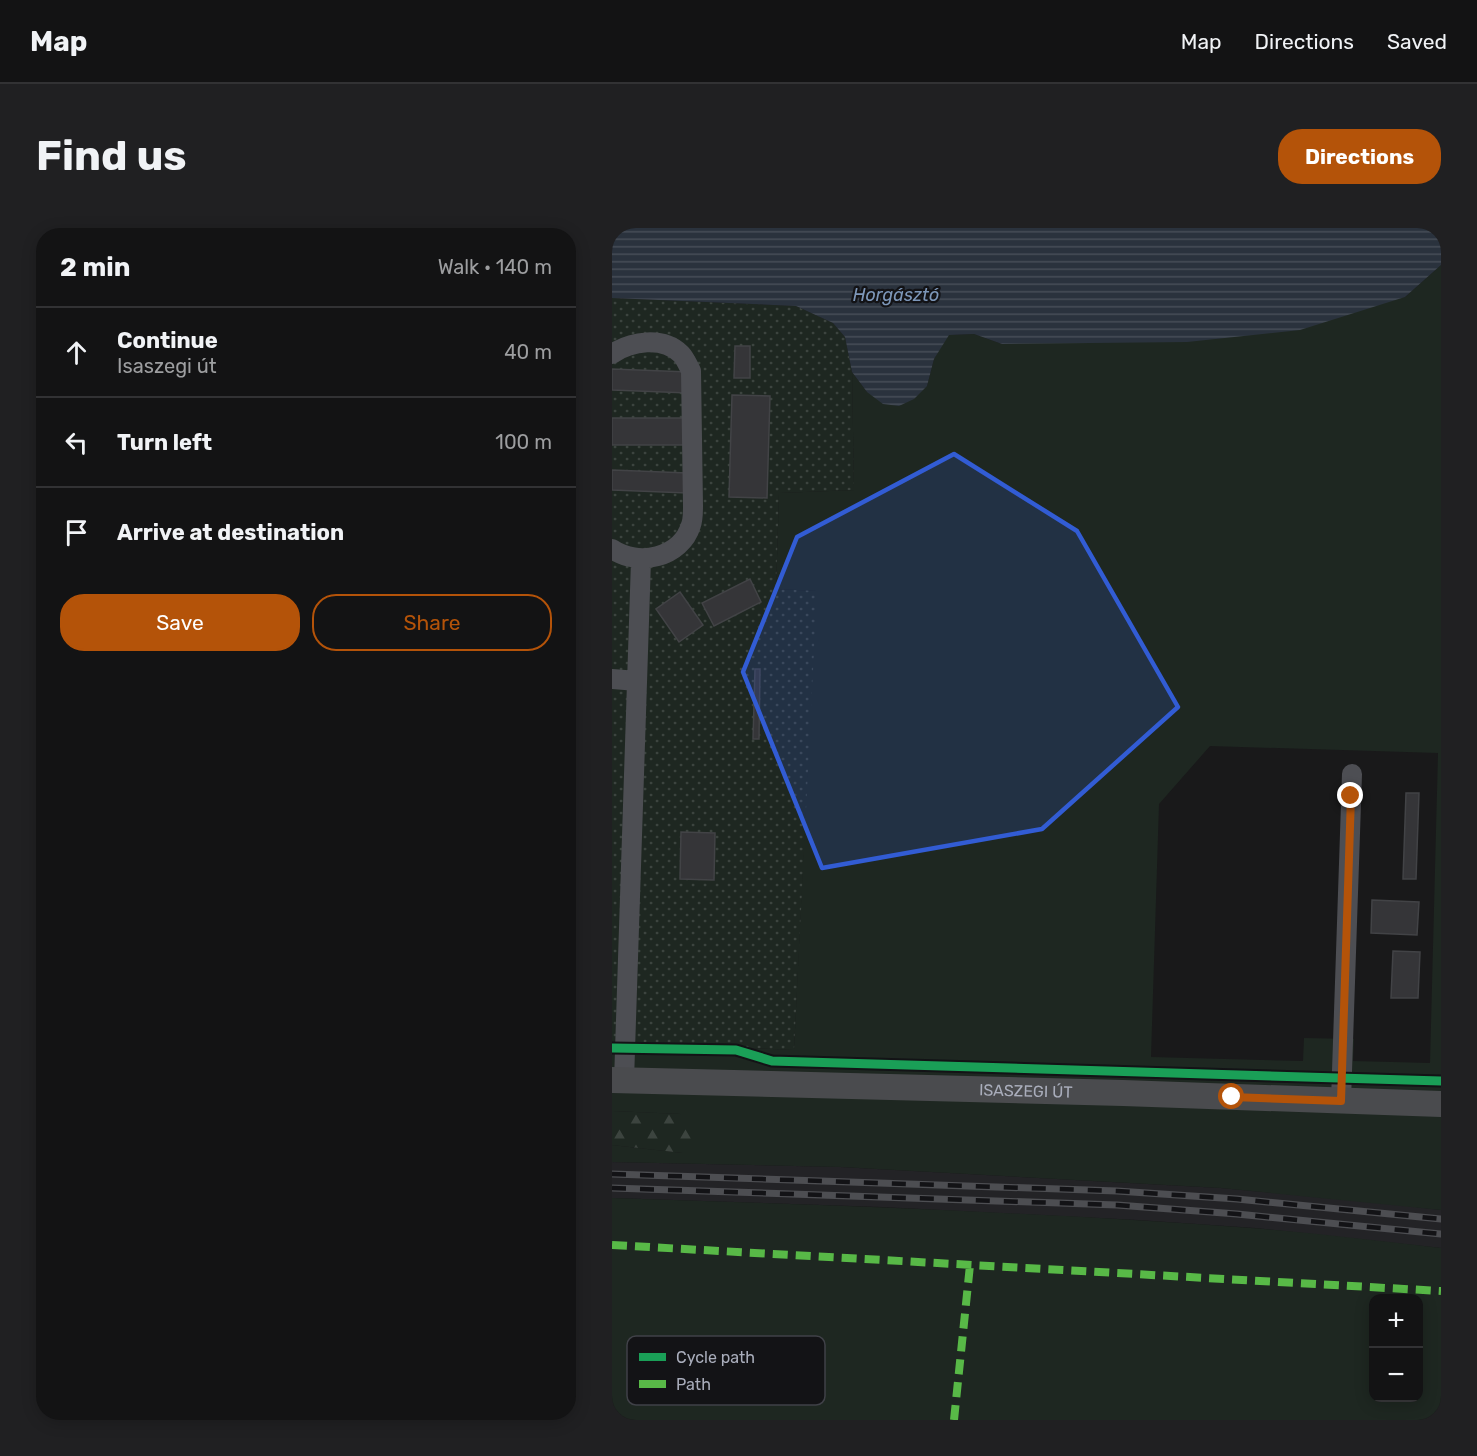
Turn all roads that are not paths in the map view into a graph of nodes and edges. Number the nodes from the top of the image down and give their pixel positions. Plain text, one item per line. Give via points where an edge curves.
1 (612, 354) edge
2 (612, 549) edge
3 (641, 560) junction
4 (612, 679) edge
5 (638, 681) junction
6 (1352, 774) dead end
7 (618, 1081) edge
8 (1341, 1101) junction
9 (1441, 1104) edge

1 - 3 lane via 636,344 672,346 683,355 691,371 691,527 679,544 662,556
2 - 3 lane
3 - 5 lane
4 - 5 lane
5 - 7 lane
6 - 8 lane
7 - 8 main road, ISASZEGI ÚT
8 - 9 main road, ISASZEGI ÚT

